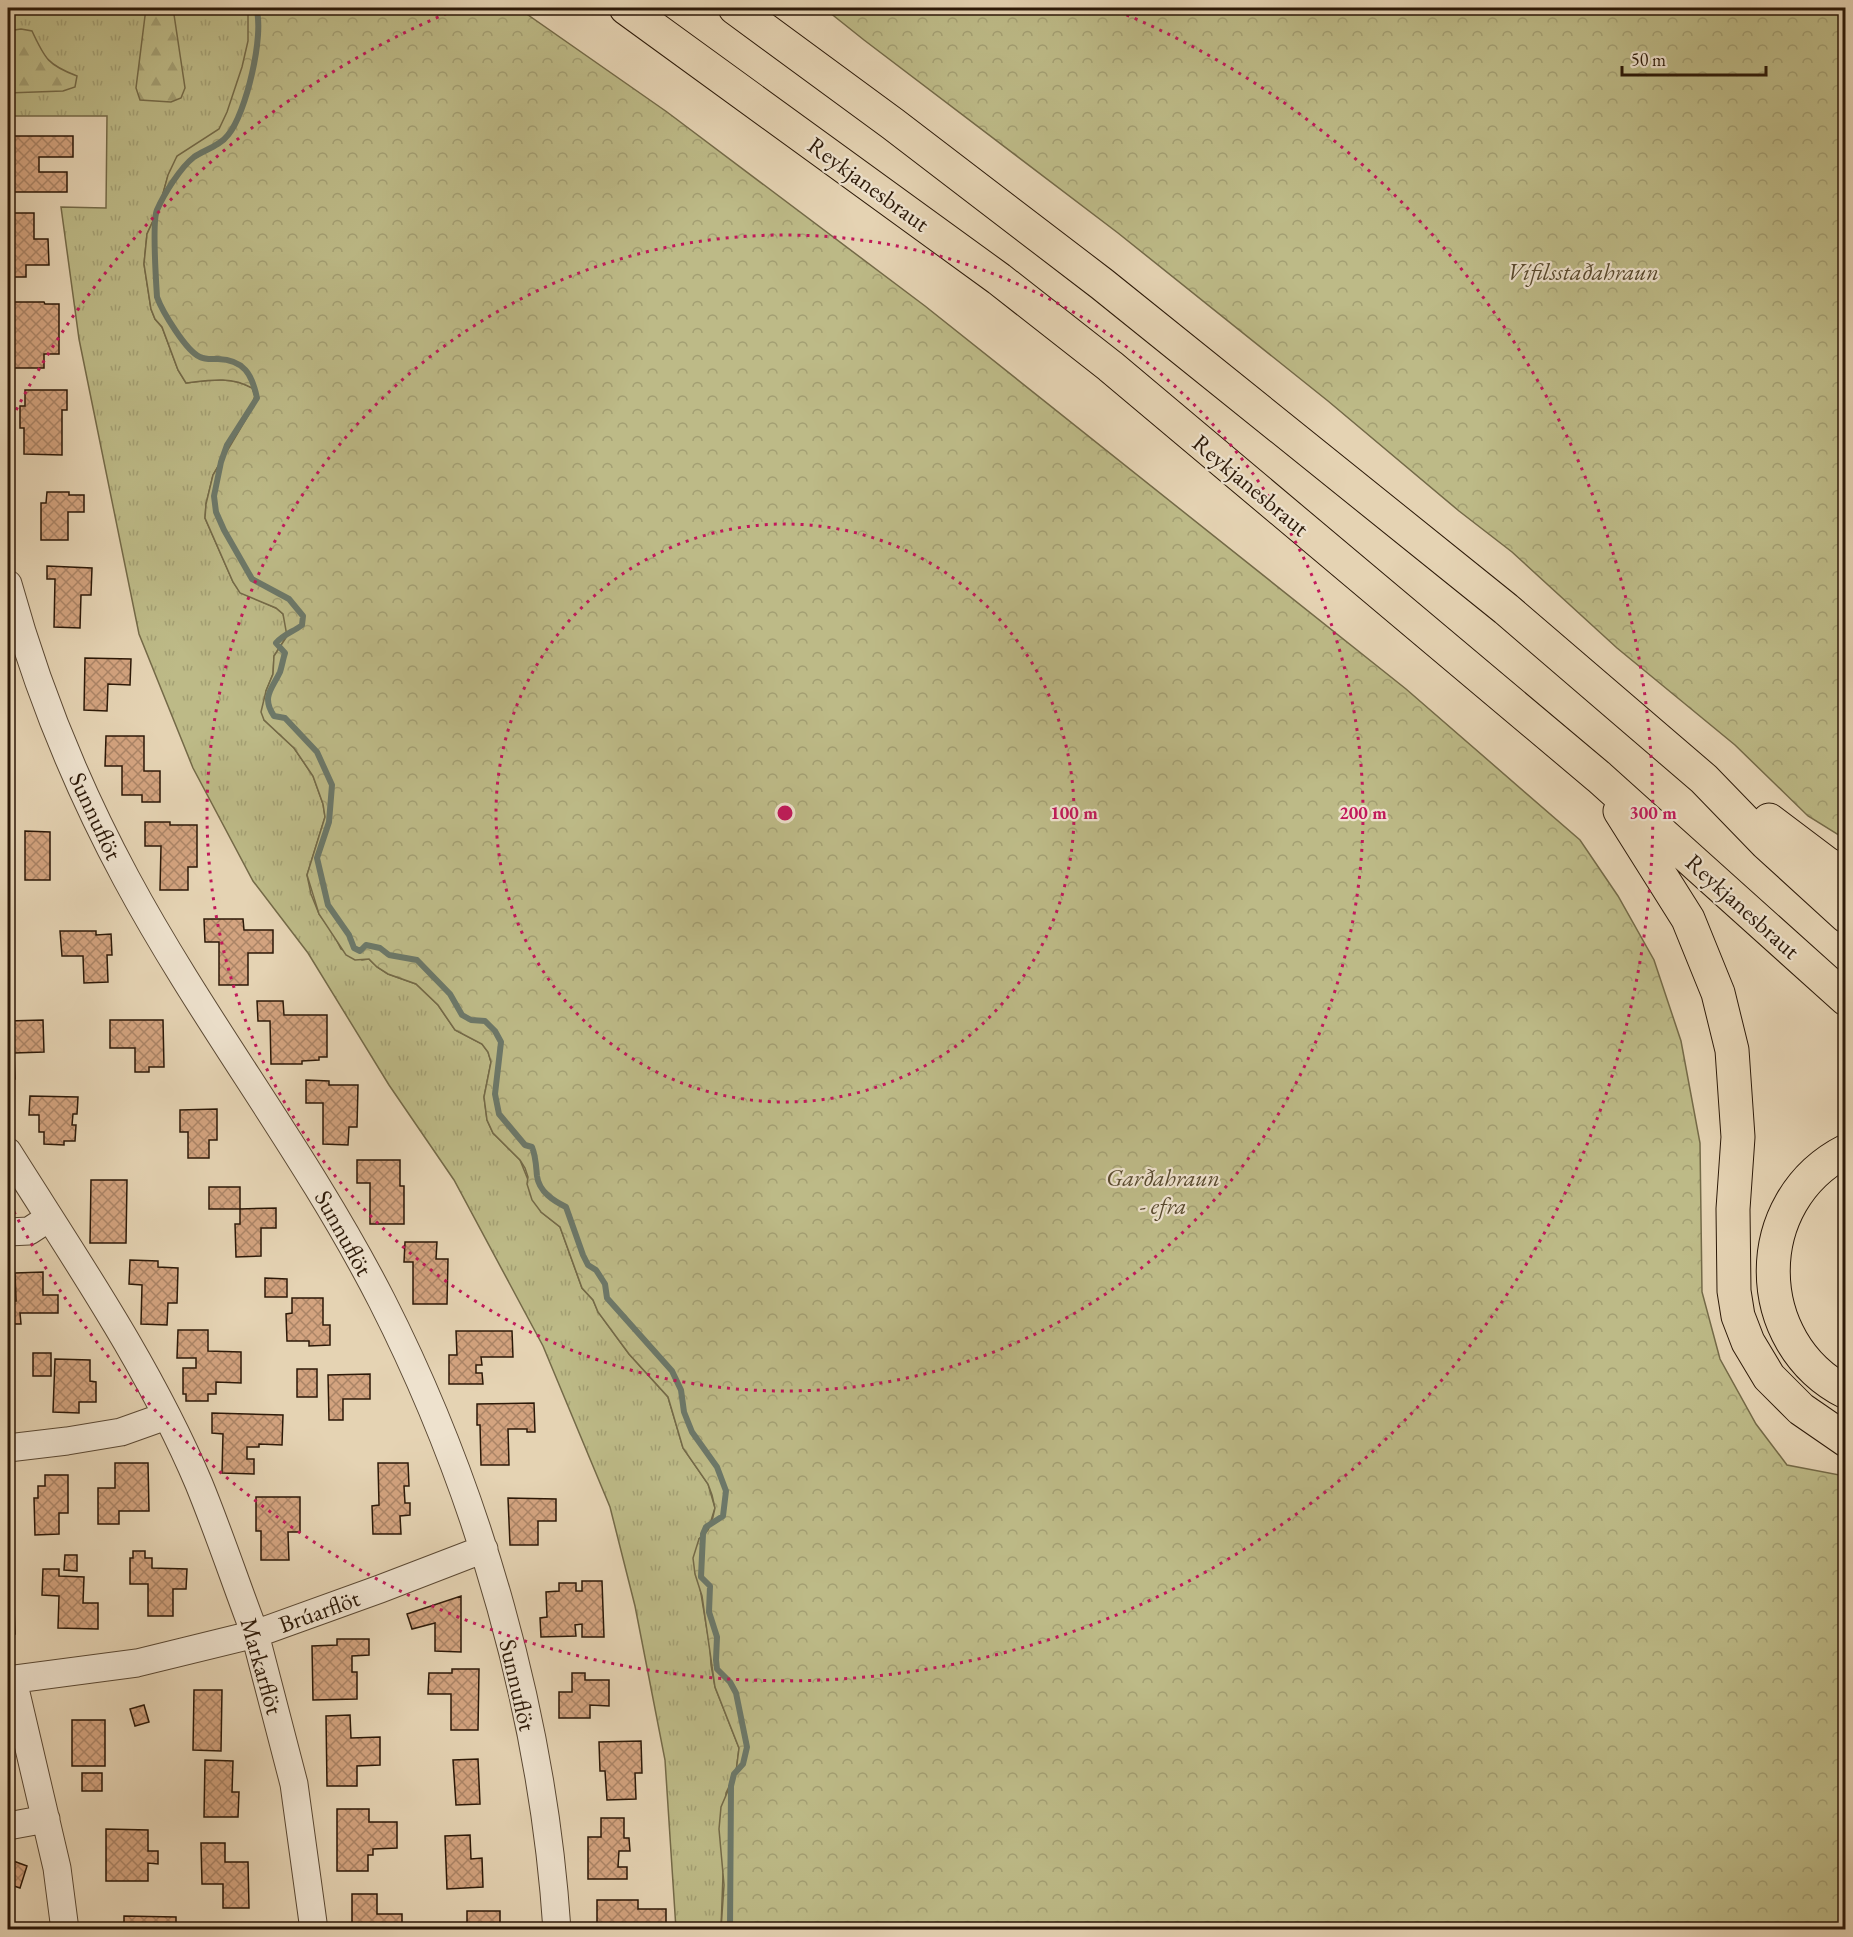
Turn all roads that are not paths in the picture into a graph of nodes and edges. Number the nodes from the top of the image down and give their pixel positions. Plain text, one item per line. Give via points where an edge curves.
1 (626, 8) edge
2 (735, 8) edge
3 (8, 584) edge
4 (1599, 777) junction
5 (1704, 779) junction
6 (1845, 875) edge
7 (1845, 916) edge
8 (1845, 999) edge
9 (1845, 1151) edge
10 (8, 1152) edge
11 (49, 1218) junction
12 (8, 1232) edge
13 (1845, 1392) edge
14 (166, 1416) junction
15 (1839, 1431) edge
16 (8, 1448) edge
17 (484, 1549) junction
18 (255, 1634) junction
19 (10, 1680) edge
20 (46, 1820) junction
21 (8, 1826) edge
22 (65, 1929) edge
23 (314, 1929) edge
24 (557, 1929) edge

1 - 4 highway, Reykjanesbraut via 989,272 1101,359
2 - 5 highway via 1017,218 1214,373 1506,609
3 - 17 street, Sunnuflöt via 57,734 100,827 175,961 315,1181 382,1301 451,1455
4 - 8 highway, Reykjanesbraut
4 - 15 highway via 1688,919 1718,993 1732,1050 1738,1137 1733,1209 1738,1317 1769,1377 1801,1409
5 - 6 highway
5 - 7 highway
9 - 13 highway via 1812,1177 1788,1206 1777,1234 1772,1272 1778,1309 1791,1338 1821,1376
10 - 11 street, Markarflöt
11 - 12 street via 29,1231
11 - 14 street, Markarflöt via 115,1320
14 - 16 street via 121,1432
14 - 18 street, Markarflöt via 198,1484
17 - 18 street, Brúarflöt
17 - 24 street, Sunnuflöt via 516,1669 541,1790 553,1866
18 - 19 street, Brúarflöt via 137,1663
18 - 23 street, Markarflöt via 294,1784
19 - 20 street
20 - 21 street
20 - 22 street

